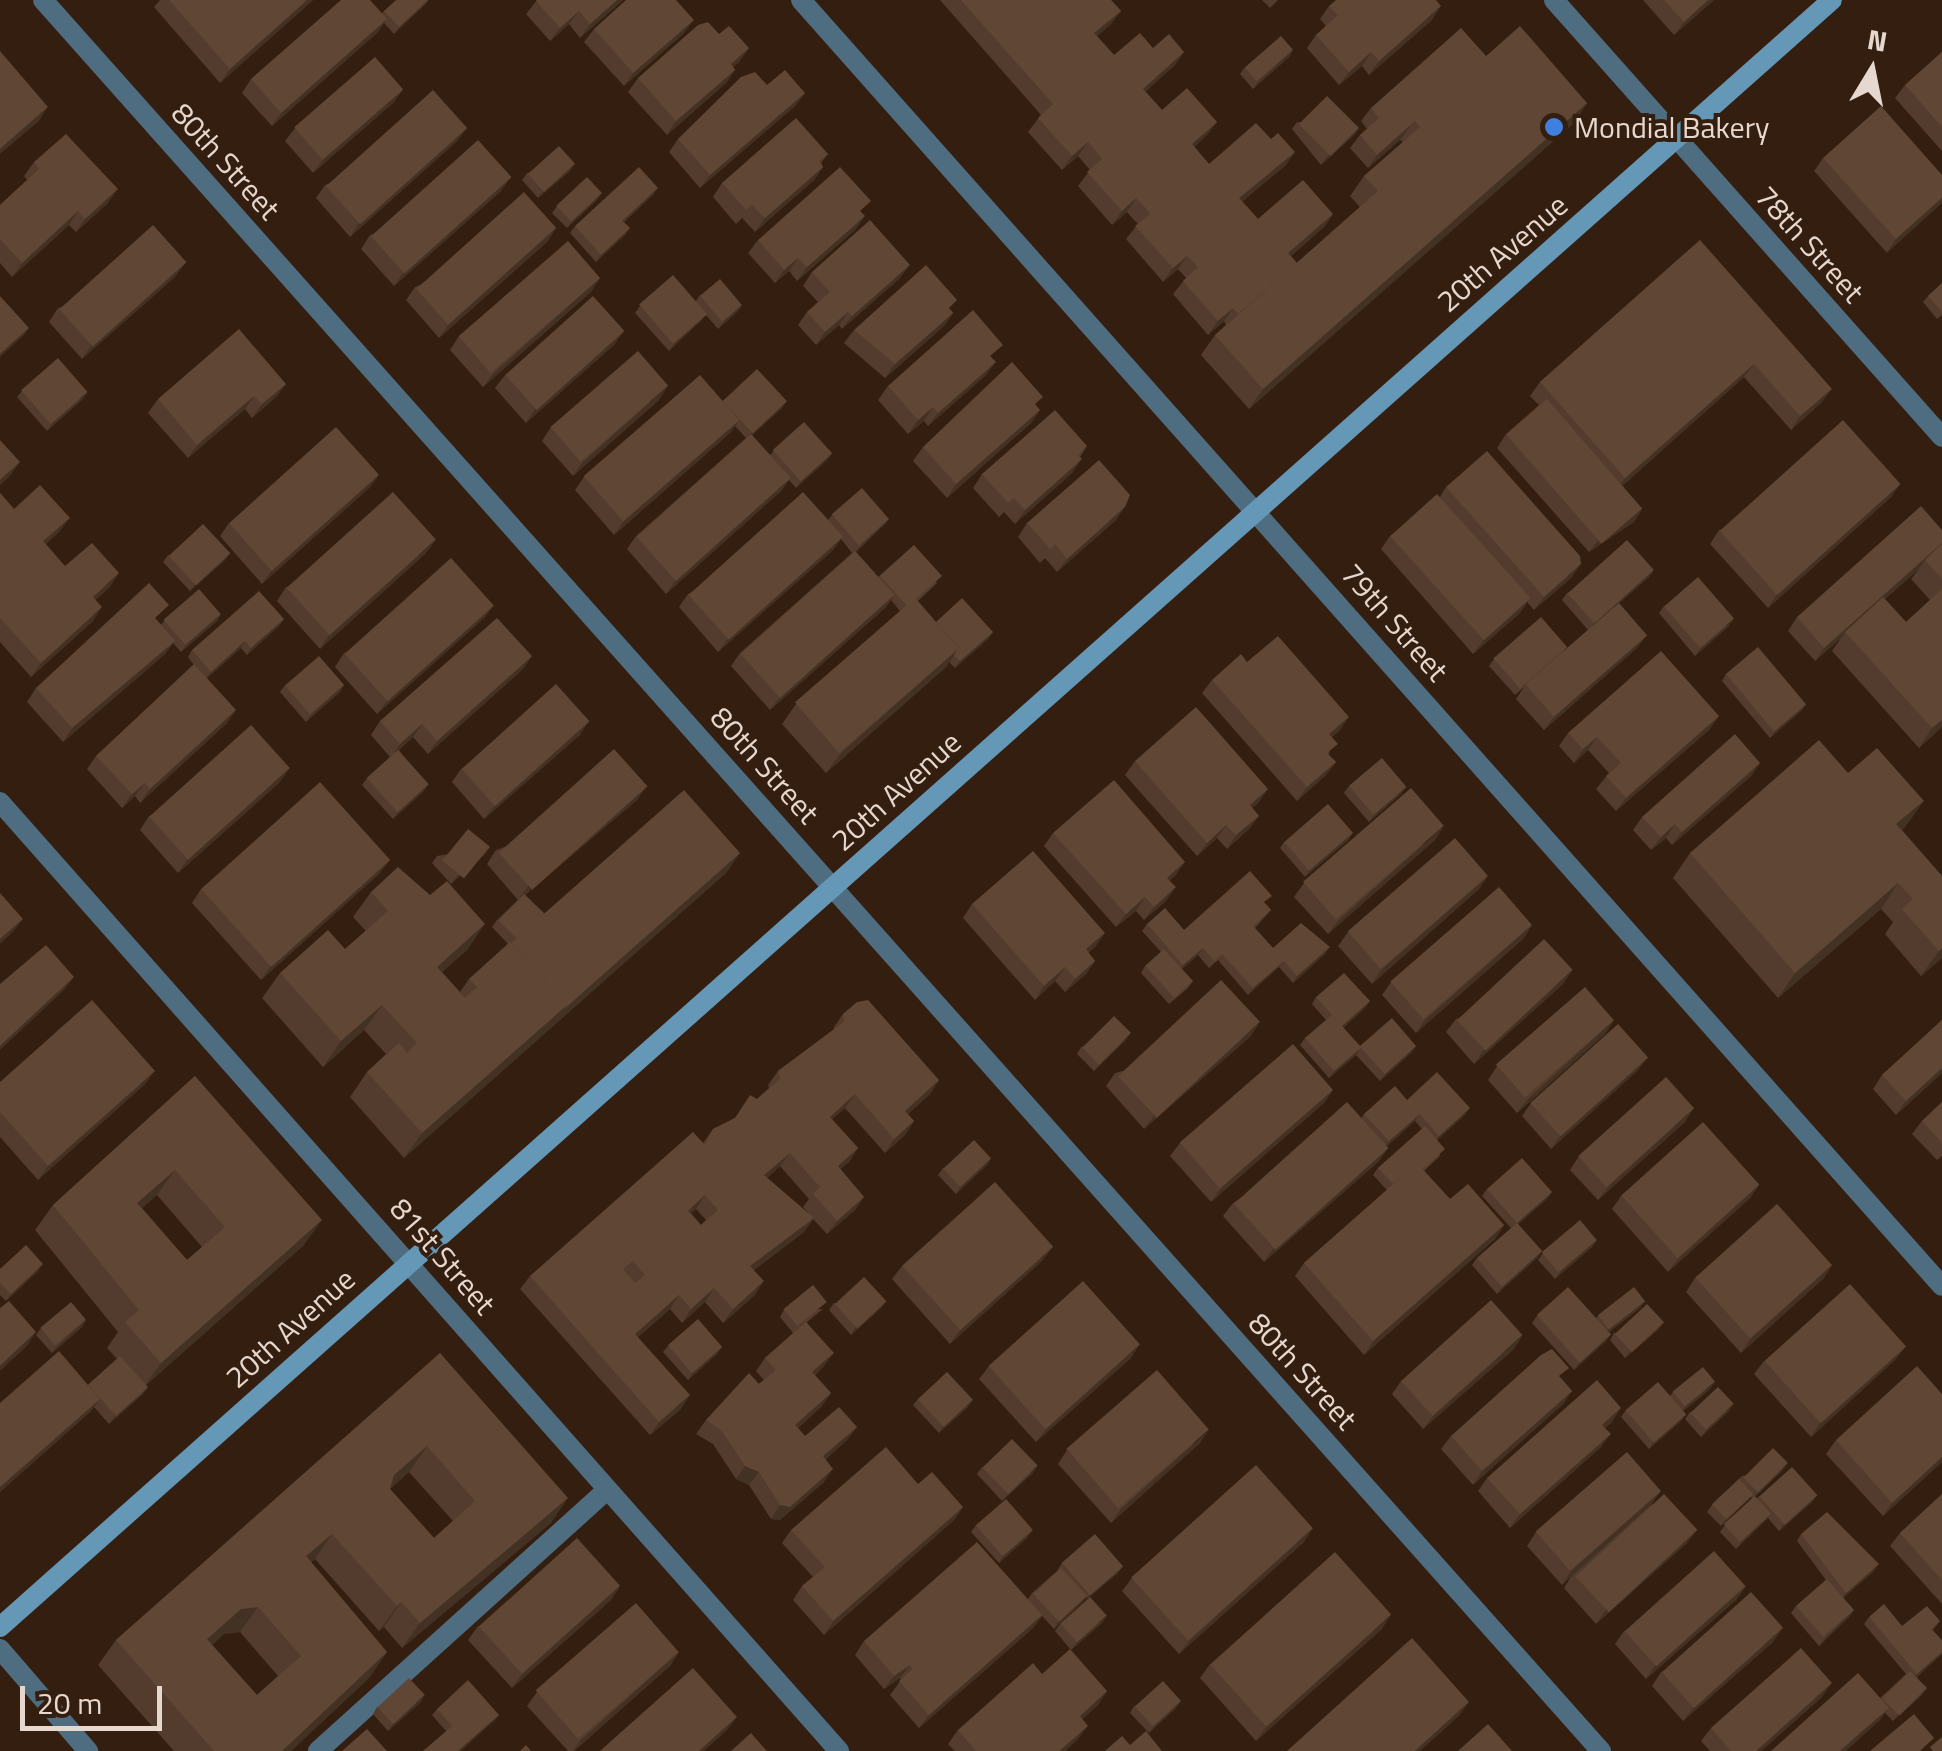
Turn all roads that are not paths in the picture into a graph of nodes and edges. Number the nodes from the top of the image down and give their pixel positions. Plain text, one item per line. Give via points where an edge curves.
1 (43, 0) edge
2 (801, 0) edge
3 (1554, 0) edge
4 (1832, 0) edge
5 (1677, 138) junction
6 (1942, 438) edge
7 (1255, 509) junction
8 (0, 802) edge
9 (833, 887) junction
10 (409, 1262) junction
11 (1942, 1286) edge
12 (607, 1490) junction
13 (0, 1626) edge
14 (0, 1649) edge
15 (88, 1751) edge
16 (318, 1751) edge
17 (839, 1751) edge
18 (1601, 1751) edge

1 - 9 street, 80th Street
2 - 7 street, 79th Street
3 - 5 street, 78th Street
4 - 5 street, 20th Avenue
5 - 6 street, 78th Street
5 - 7 street, 20th Avenue
7 - 9 street, 20th Avenue
7 - 11 street, 79th Street
8 - 10 street, 81st Street
9 - 10 street, 20th Avenue
9 - 18 street, 80th Street
10 - 12 street, 81st Street
10 - 13 street, 20th Avenue
12 - 16 street
12 - 17 street, 81st Street
14 - 15 street

